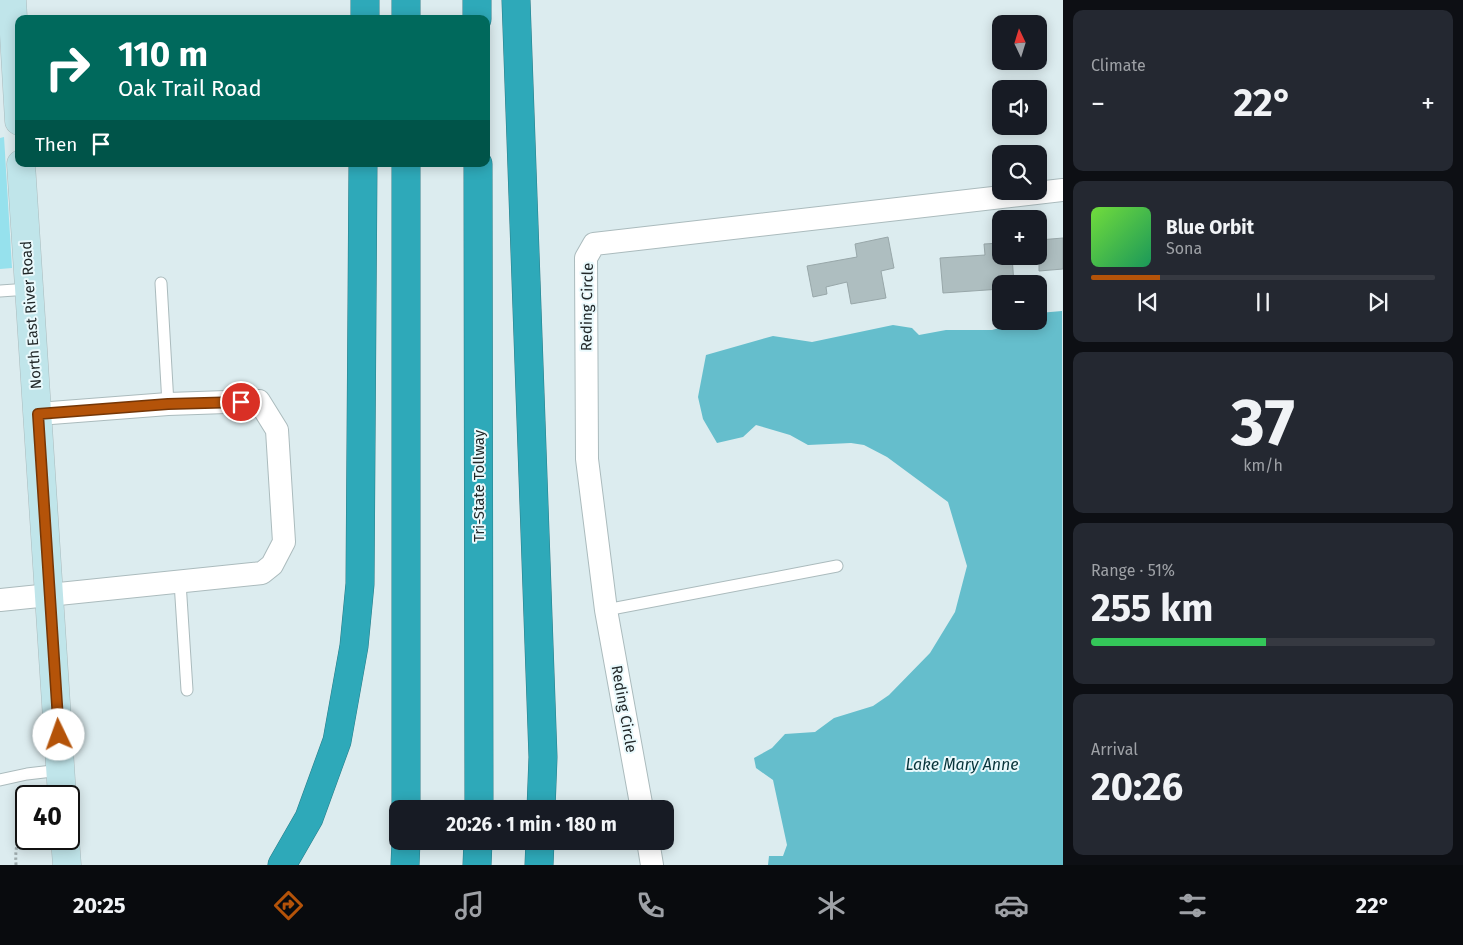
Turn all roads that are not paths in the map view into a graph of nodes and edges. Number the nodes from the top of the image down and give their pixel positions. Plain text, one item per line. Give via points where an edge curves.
1 (12, 0) edge
2 (365, 0) edge
3 (406, 0) edge
4 (477, 0) edge
5 (516, 0) edge
6 (365, 15) edge
7 (406, 15) edge
8 (478, 15) edge
9 (15, 52) edge
10 (21, 167) edge
11 (363, 167) edge
12 (406, 167) edge
13 (478, 167) edge
14 (1063, 190) edge
15 (161, 283) dead end
16 (29, 289) junction
17 (0, 291) edge
18 (168, 404) junction
19 (38, 414) junction
20 (837, 566) dead end
21 (180, 582) junction
22 (50, 595) junction
23 (0, 600) edge
24 (606, 610) junction
25 (187, 690) dead end
26 (0, 780) edge
27 (62, 783) edge
28 (406, 800) edge
29 (479, 800) edge
30 (541, 800) edge
31 (640, 800) edge
32 (66, 850) edge
33 (406, 850) edge
34 (478, 850) edge
35 (540, 850) edge
36 (650, 850) edge
37 (67, 865) edge
38 (282, 865) edge
39 (406, 865) edge
40 (478, 865) edge
41 (539, 865) edge
42 (652, 865) edge

1 - 9 street
2 - 6 highway
3 - 7 highway
4 - 8 highway
5 - 30 highway
10 - 16 street, North East River Road
11 - 38 highway via 360,584 354,646 337,741 310,818
12 - 28 highway
13 - 29 highway, Tri-State Tollway
14 - 24 street, Reding Circle via 594,244 586,258 587,459
15 - 18 lane
16 - 17 lane
16 - 19 street, North East River Road
18 - 19 street
18 - 21 street via 259,401 277,430 284,542 272,565 262,573
19 - 22 street, North East River Road
20 - 24 lane
21 - 22 street
21 - 25 lane
22 - 23 street
22 - 27 street, North East River Road
24 - 31 street, Reding Circle
26 - 27 lane via 27,774
32 - 37 street
33 - 39 highway
34 - 40 highway
35 - 41 highway
36 - 42 street

